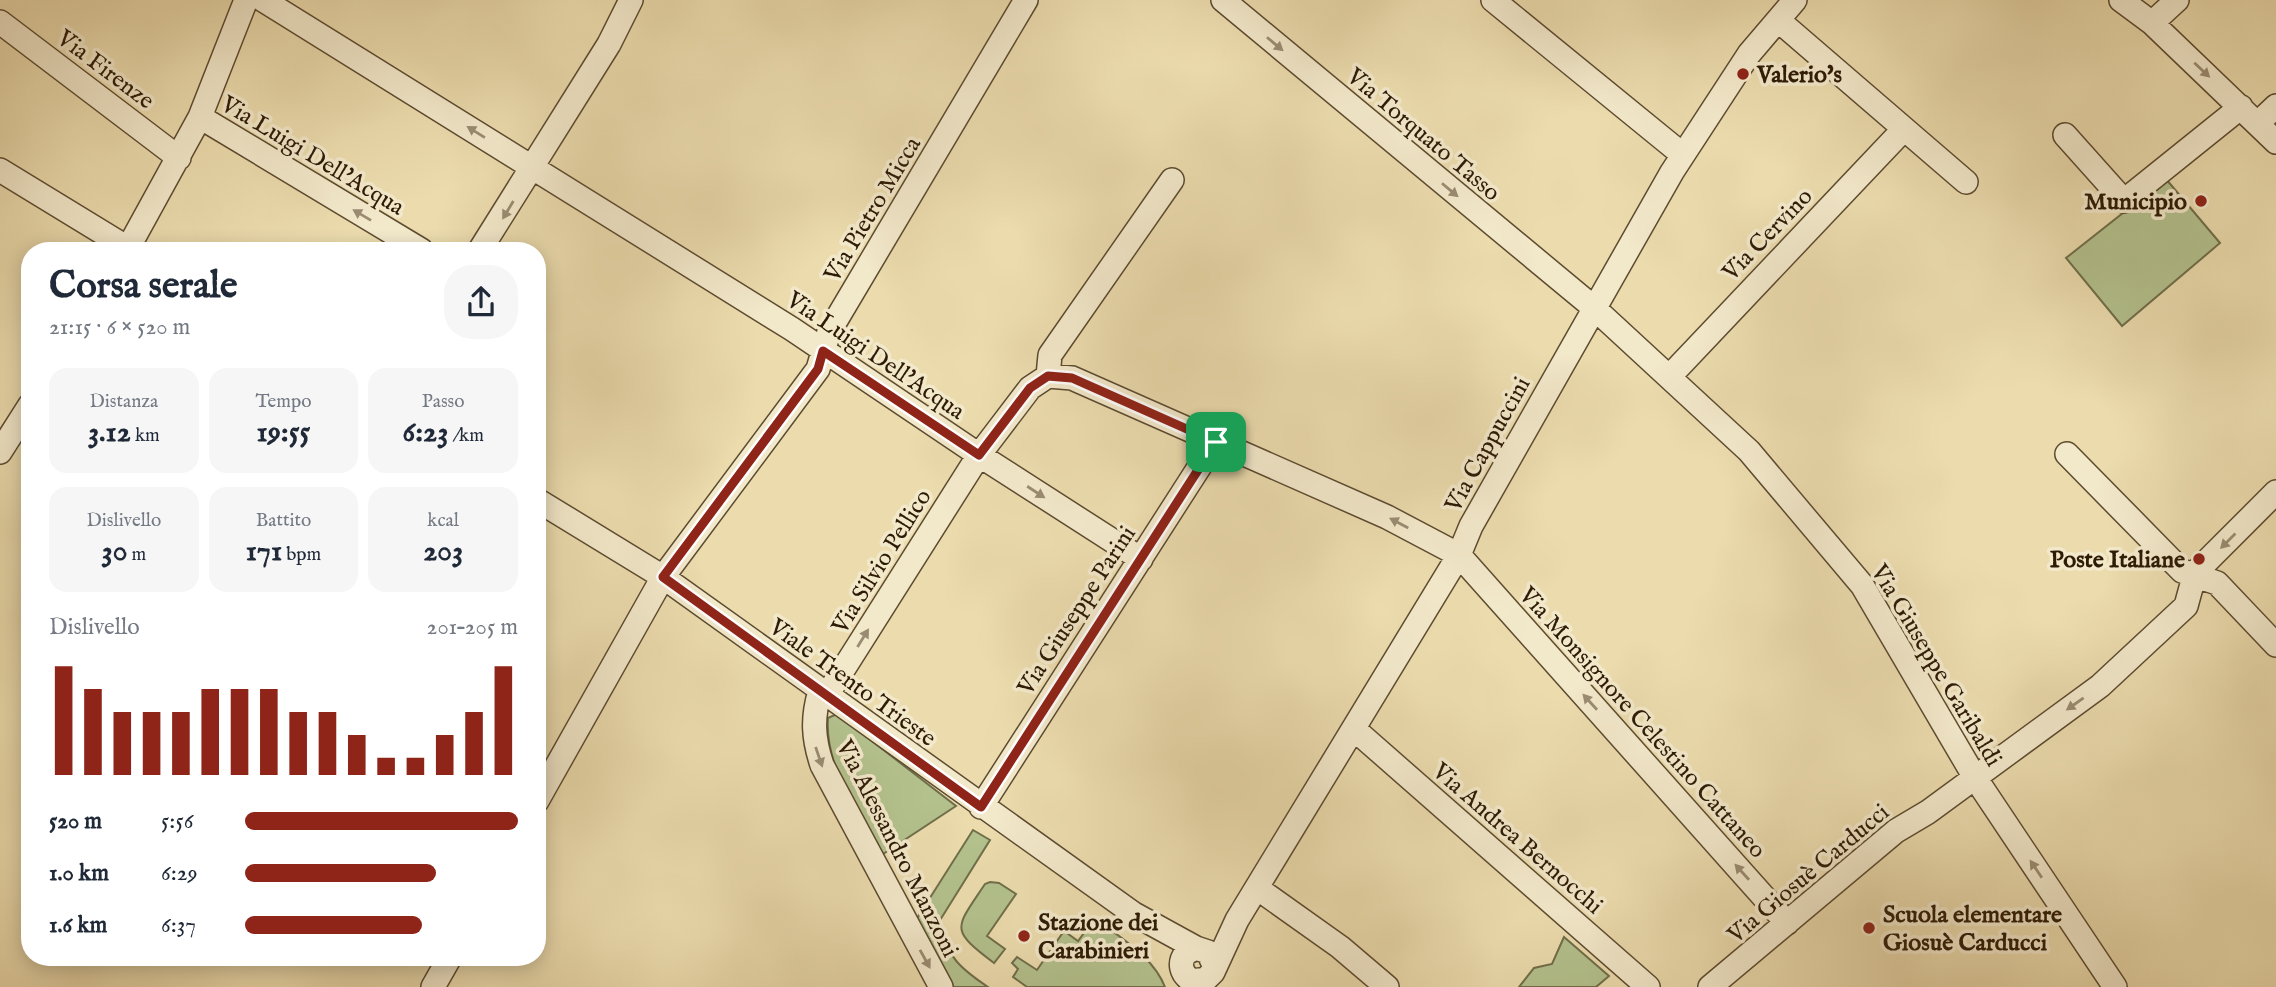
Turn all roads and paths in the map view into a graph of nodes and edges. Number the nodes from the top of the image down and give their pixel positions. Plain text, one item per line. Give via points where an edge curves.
1 (246, 0) edge
2 (263, 0) edge
3 (631, 0) edge
4 (1026, 0) edge
5 (1223, 0) edge
6 (1493, 0) edge
7 (1795, 0) edge
8 (2121, 0) edge
9 (2177, 0) edge
10 (1778, 20) junction
11 (0, 22) edge
12 (2152, 23) junction
13 (2276, 106) edge
14 (2241, 107) junction
15 (200, 117) junction
16 (2258, 123) junction
17 (1904, 129) junction
18 (2065, 135) dead end
19 (2276, 142) edge
20 (1683, 155) junction
21 (179, 158) junction
22 (534, 168) junction
23 (0, 170) edge
24 (1172, 180) dead end
25 (1966, 182) dead end
26 (116, 242) edge
27 (133, 242) edge
28 (408, 242) edge
29 (485, 242) edge
30 (1593, 307) junction
31 (823, 351) junction
32 (1048, 376) junction
33 (1669, 377) junction
34 (21, 419) edge
35 (1216, 442) junction
36 (0, 452) edge
37 (2067, 454) dead end
38 (979, 455) junction
39 (2276, 492) edge
40 (546, 506) edge
41 (1459, 555) junction
42 (1140, 559) junction
43 (2196, 573) junction
44 (663, 577) junction
45 (2276, 645) edge
46 (823, 693) junction
47 (1354, 729) junction
48 (1974, 776) junction
49 (546, 785) edge
50 (981, 807) junction
51 (1257, 888) junction
52 (1787, 923) junction
53 (445, 966) edge
54 (1195, 970) edge
55 (433, 987) edge
56 (941, 987) edge
57 (1387, 987) edge
58 (1648, 987) edge
59 (1710, 987) edge
60 (2115, 987) edge

1 - 15 street
22 -> 2 street, Via Luigi Dell'Acqua
3 - 22 street via 610,44
4 - 31 street, Via Pietro Micca via 829,332
5 -> 30 street, Via Torquato Tasso
6 - 20 street
7 - 10 street, Via Cappuccini
8 - 12 street
9 - 12 street
10 - 17 street
10 - 20 street, Via Cappuccini via 1749,54
11 - 21 street, Via Firenze
12 -> 14 street
13 - 16 street
14 - 16 street
14 - 18 street via 2124,201
15 - 21 street, Via Luigi Dell'Acqua
28 -> 15 street, Via Luigi Dell'Acqua
16 - 19 street
17 - 25 street
17 - 33 street, Via Cervino
20 - 30 street, Via Cappuccini
21 - 27 street, Via Luigi Dell'Acqua
22 -> 29 street
22 - 31 street, Via Luigi Dell'Acqua
23 - 26 street
24 - 32 street via 1050,355
30 - 33 street, Via Giuseppe Garibaldi
30 - 41 street, Via Cappuccini
31 - 38 street, Via Luigi Dell'Acqua
31 - 44 street, Via Pietro Micca via 818,369
32 - 35 street via 1072,378
32 - 38 street via 1030,388
33 - 48 street, Via Giuseppe Garibaldi via 1749,451 1862,585
34 - 36 street
41 -> 35 street via 1387,517
35 - 42 street, Via Giuseppe Parini
37 - 43 street via 2182,572
38 -> 42 street, Via Luigi Dell'Acqua
46 -> 38 street, Via Silvio Pellico
39 -> 43 street
40 - 44 street, Viale Trento Trieste
41 - 47 street, Via Cappuccini
52 -> 41 street, Via Monsignore Celestino Cattaneo
42 - 50 street, Via Giuseppe Parini
43 - 45 street via 2217,583
43 -> 48 street, Via Giosuè Carducci via 2186,606 2109,678
44 - 46 street, Viale Trento Trieste
44 - 49 street, Via Pietro Micca
46 - 50 street, Viale Trento Trieste
46 -> 56 street, Via Alessandro Manzoni via 813,715 821,765
47 - 51 street, Via Cappuccini
47 - 58 street, Via Andrea Bernocchi
48 - 52 street, Via Giosuè Carducci via 1896,831
60 -> 48 street, Via Giuseppe Garibaldi
50 - 54 street, Viale Trento Trieste via 1134,914
51 - 54 street, Via Cappuccini
51 - 57 street
52 - 59 street, Via Giosuè Carducci
53 - 55 street

